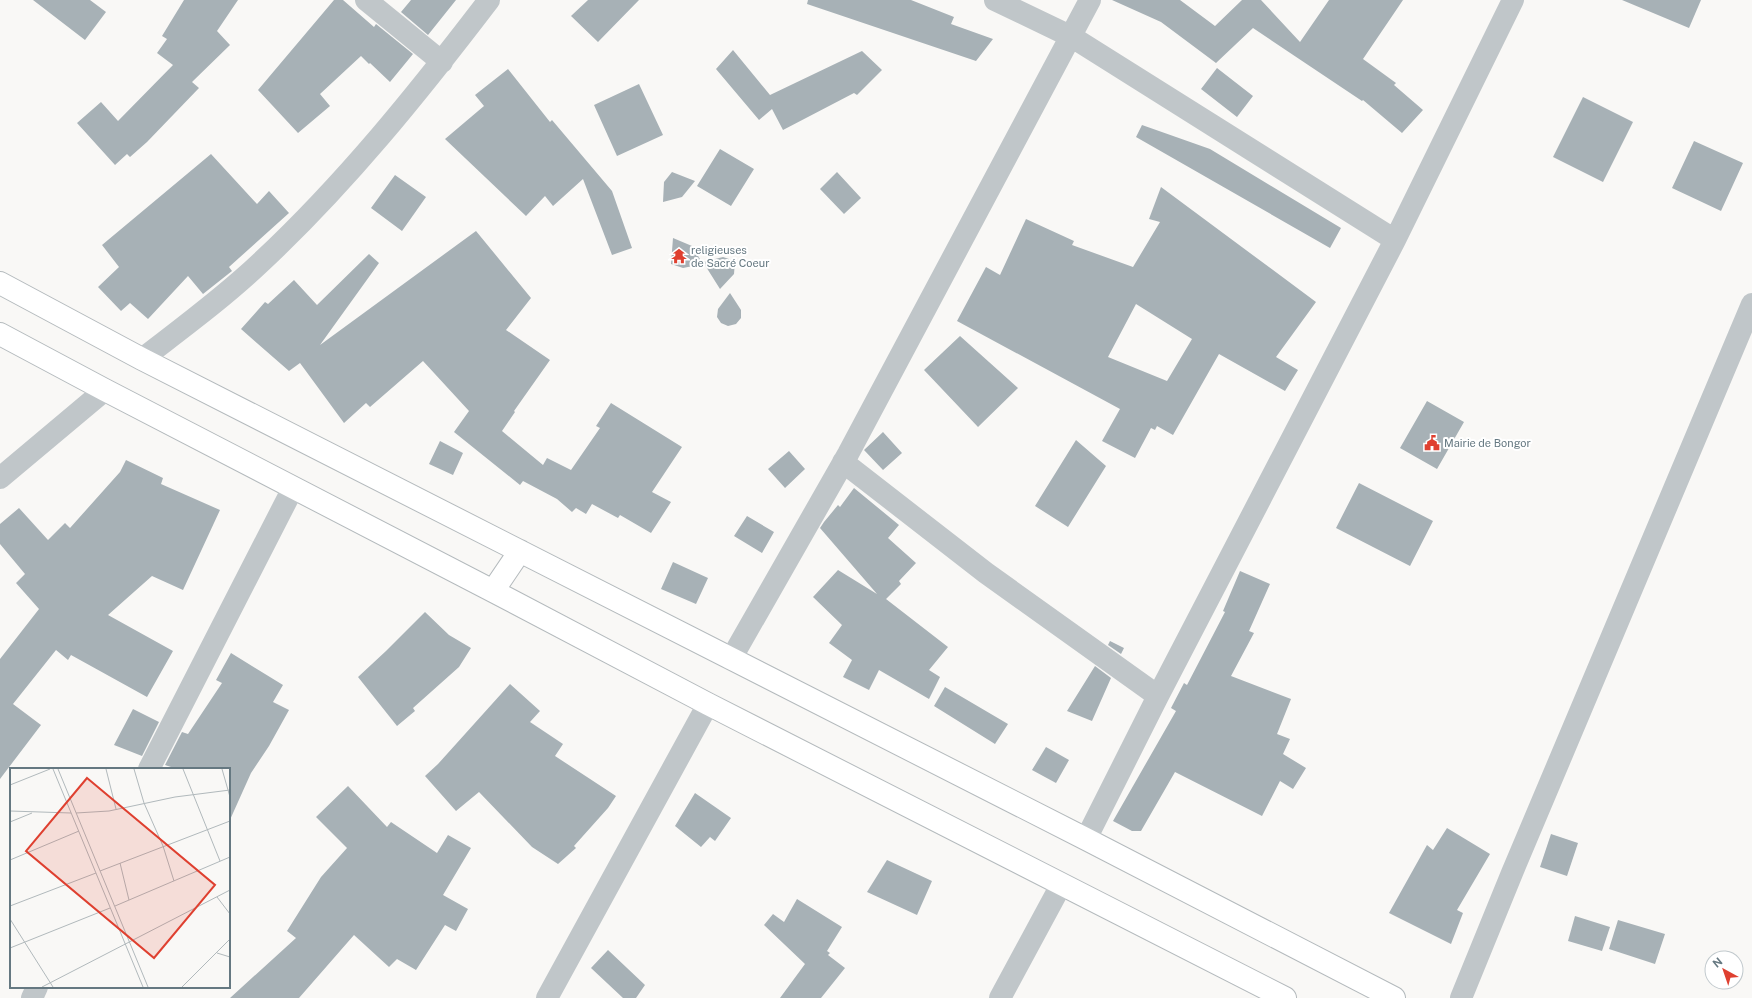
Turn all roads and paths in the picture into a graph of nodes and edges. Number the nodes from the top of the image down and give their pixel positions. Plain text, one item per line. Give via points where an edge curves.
1 (366, 0) edge
2 (489, 0) edge
3 (995, 0) edge
4 (1090, 0) edge
5 (1513, 0) edge
6 (1072, 37) junction
7 (442, 62) junction
8 (1395, 240) junction
9 (0, 283) edge
10 (1752, 304) edge
11 (0, 334) edge
12 (142, 359) junction
13 (105, 390) junction
14 (843, 462) junction
15 (0, 478) edge
16 (293, 488) junction
17 (520, 551) junction
18 (494, 591) junction
19 (732, 659) junction
20 (1158, 696) junction
21 (708, 704) junction
22 (150, 768) edge
23 (1086, 839) junction
24 (1060, 885) junction
25 (37, 988) edge
26 (32, 998) edge
27 (547, 998) edge
28 (1000, 998) edge
29 (1285, 998) edge
30 (1394, 998) edge
31 (1461, 998) edge

1 - 7 street
2 - 7 street
3 - 6 street
4 - 6 street
5 - 8 street
6 - 8 street
6 - 14 street
7 - 12 street via 394,122 331,192 259,264 208,308
8 - 20 street
9 - 12 main road
10 - 31 street
11 - 13 main road
12 - 17 main road
13 - 15 street
13 - 16 main road
14 - 19 street
14 - 20 street via 986,573
16 - 18 main road
16 - 22 street
17 - 18 main road
17 - 19 main road
18 - 21 main road
19 - 23 main road
20 - 23 street
21 - 24 main road
21 - 27 street
23 - 30 main road
24 - 28 street
24 - 29 main road
25 - 26 street

